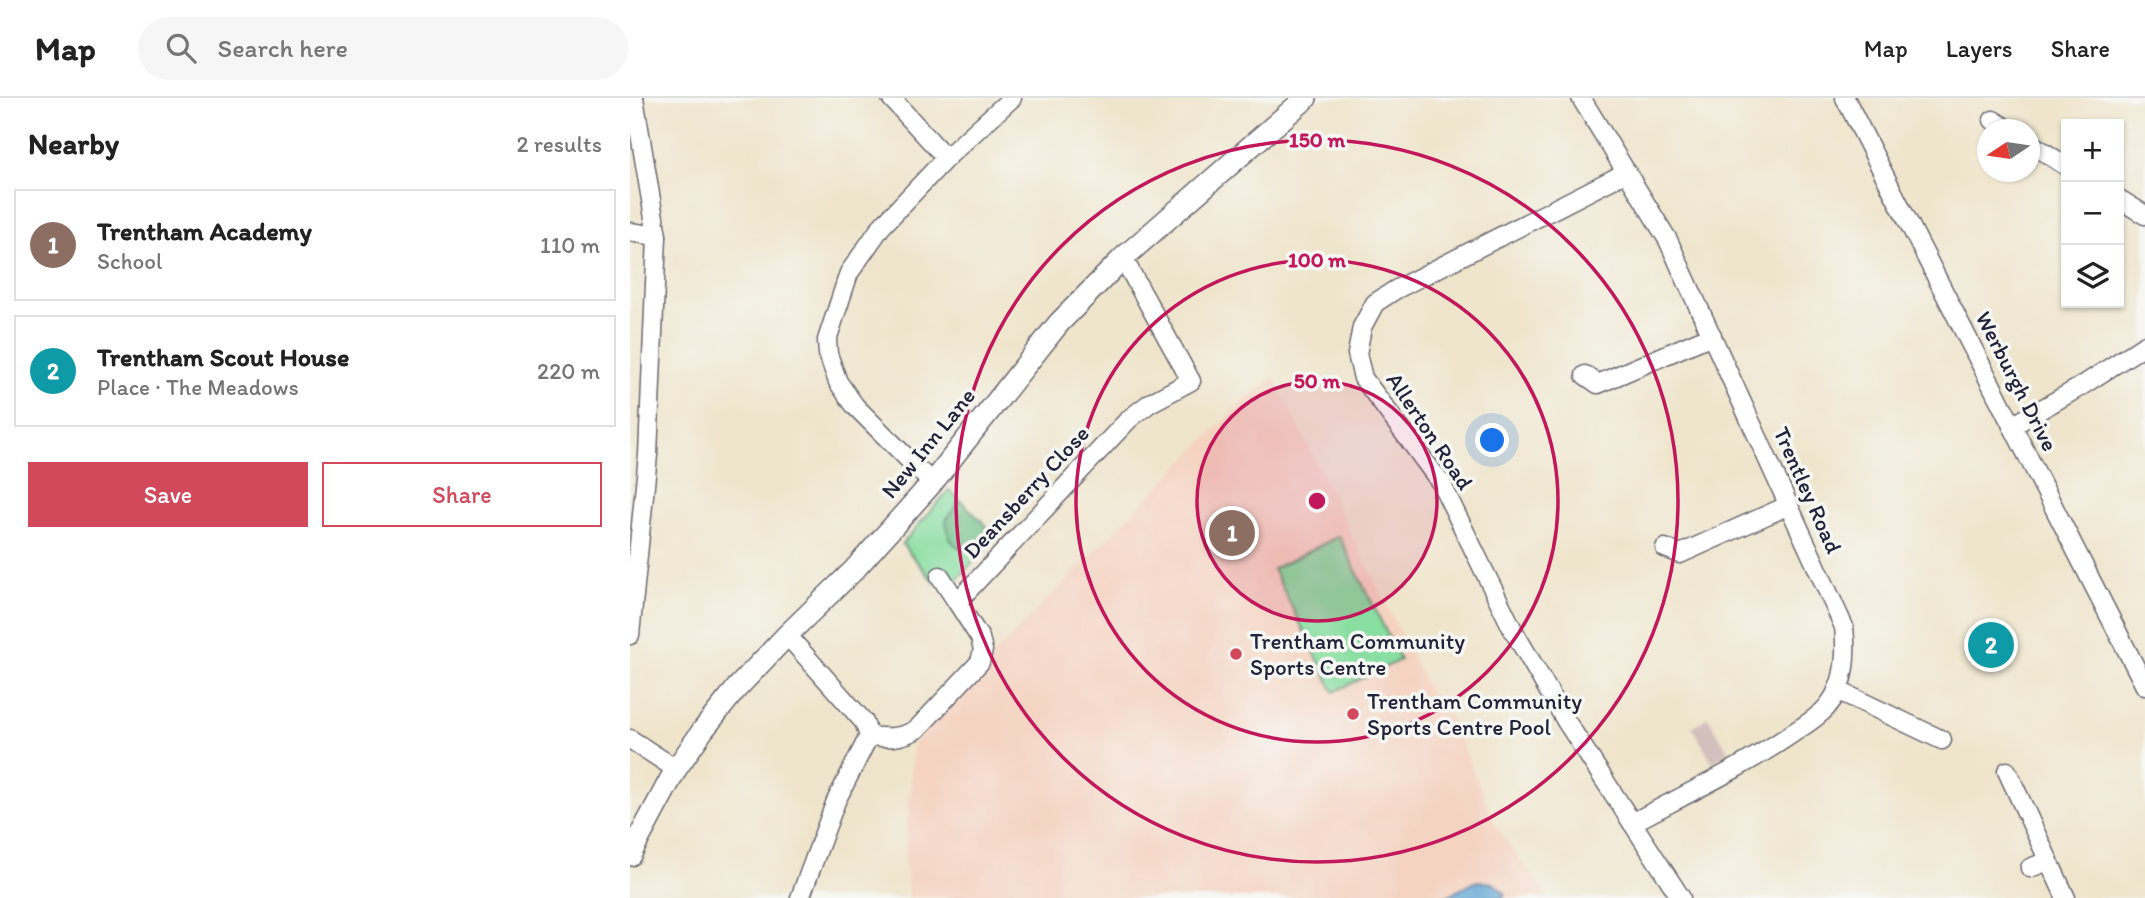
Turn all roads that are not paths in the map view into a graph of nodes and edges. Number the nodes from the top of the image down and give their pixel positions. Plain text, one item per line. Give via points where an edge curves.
1 (891, 98) edge
2 (1012, 98) edge
3 (1306, 98) edge
4 (1581, 98) edge
5 (1845, 98) edge
6 (633, 99) edge
7 (2040, 150) edge
8 (946, 158) junction
9 (2061, 163) edge
10 (1627, 172) junction
11 (2124, 201) edge
12 (2145, 215) edge
13 (630, 232) edge
14 (657, 236) junction
15 (1123, 258) junction
16 (1712, 335) junction
17 (2145, 345) edge
18 (1593, 385) dead end
19 (2012, 426) junction
20 (932, 483) junction
21 (1787, 506) junction
22 (635, 545) edge
23 (1674, 557) dead end
24 (940, 576) dead end
25 (957, 601) junction
26 (630, 635) edge
27 (787, 635) junction
28 (2145, 686) edge
29 (1837, 690) junction
30 (869, 736) junction
31 (630, 739) edge
32 (1930, 741) dead end
33 (676, 769) junction
34 (2007, 771) dead end
35 (1632, 823) junction
36 (630, 855) edge
37 (2048, 861) junction
38 (2030, 868) dead end
39 (800, 898) edge
40 (1681, 898) edge
41 (2066, 898) edge

1 - 8 street
2 - 8 street
3 - 15 street, New Inn Lane
4 - 10 street, Trentley Road
5 - 19 street, Werburgh Drive
6 - 14 street
7 - 9 street
8 - 20 street via 881,227 849,273 827,340 838,382 855,406
10 - 16 street, Trentley Road via 1668,240
10 - 35 street, Allerton Road via 1395,290 1376,303 1363,327 1357,354 1363,378 1441,483 1513,630
11 - 12 street
13 - 14 street
14 - 22 street via 648,455
15 - 20 street, New Inn Lane via 1059,323
15 - 25 street, Deansberry Close via 1196,388 1150,403 1129,419
16 - 18 street
16 - 21 street, Trentley Road
17 - 19 street
19 - 28 street, Werburgh Drive
20 - 27 street, New Inn Lane via 854,570
21 - 23 street
21 - 29 street, Trentley Road via 1844,627 1845,667
22 - 26 street
24 - 25 street
25 - 30 street via 980,638 980,662 917,729 893,739
27 - 30 street via 864,722
27 - 33 street, New Inn Lane via 737,688
29 - 32 street
29 - 35 street, Trentley Road via 1817,716 1759,756
30 - 39 street via 836,801
31 - 33 street
33 - 36 street, New Inn Lane
34 - 37 street via 2009,793
35 - 40 street, Allerton Road
37 - 38 street
37 - 41 street

